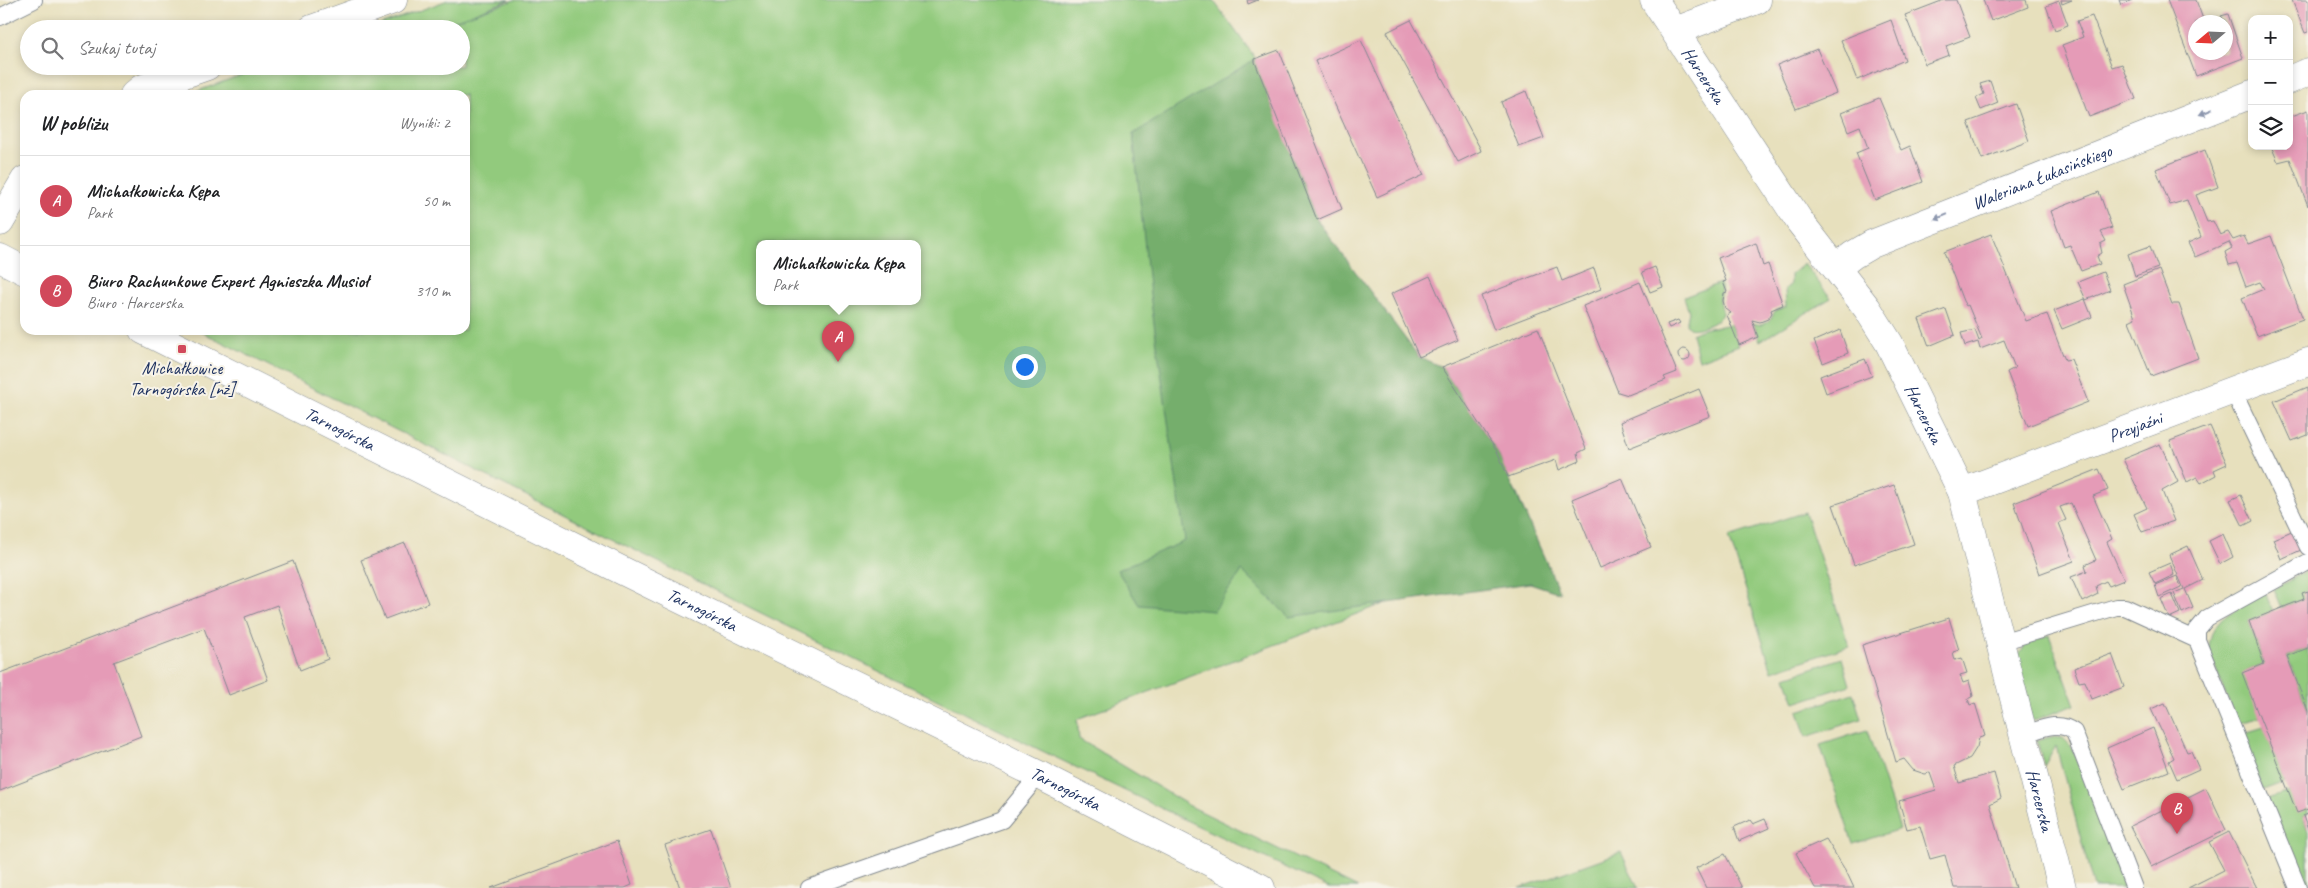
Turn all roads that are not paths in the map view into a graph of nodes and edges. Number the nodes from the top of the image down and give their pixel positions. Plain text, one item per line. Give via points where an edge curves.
1 (34, 0) edge
2 (394, 0) edge
3 (1654, 0) edge
4 (1758, 0) edge
5 (0, 17) edge
6 (337, 20) edge
7 (1675, 31) junction
8 (2308, 72) edge
9 (182, 75) edge
10 (2293, 78) edge
11 (141, 90) edge
12 (2248, 96) edge
13 (20, 188) edge
14 (0, 222) edge
15 (0, 258) edge
16 (20, 268) edge
17 (1836, 268) junction
18 (153, 335) edge
19 (2308, 362) edge
20 (2233, 391) junction
21 (1962, 492) junction
22 (2308, 547) edge
23 (2308, 562) edge
24 (2197, 640) junction
25 (2001, 642) junction
26 (2022, 735) junction
27 (1039, 775) junction
28 (809, 888) edge
29 (1261, 888) edge
30 (2062, 888) edge
31 (2134, 888) edge
32 (2298, 888) edge

1 - 5 lane
2 - 6 street
3 - 7 street, Harcerska
4 - 7 street
7 - 17 street, Harcerska via 1800,222
8 - 10 street
9 - 11 street
12 -> 17 street, Waleriana Łukasińskiego via 1872,244
13 - 14 street
15 - 16 street
17 - 21 street, Harcerska via 1889,343
18 - 27 street, Tarnogórska
19 - 20 street, Przyjaźni
20 - 21 street, Przyjaźni
20 - 22 lane
21 - 25 street, Harcerska
23 - 24 lane via 2207,618 2200,623
24 - 25 lane via 2125,607 2116,606
24 - 32 lane
25 - 26 street, Harcerska
26 - 30 street, Harcerska
26 - 31 lane via 2060,724 2074,732
27 - 28 lane via 1002,820
27 - 29 street, Tarnogórska

